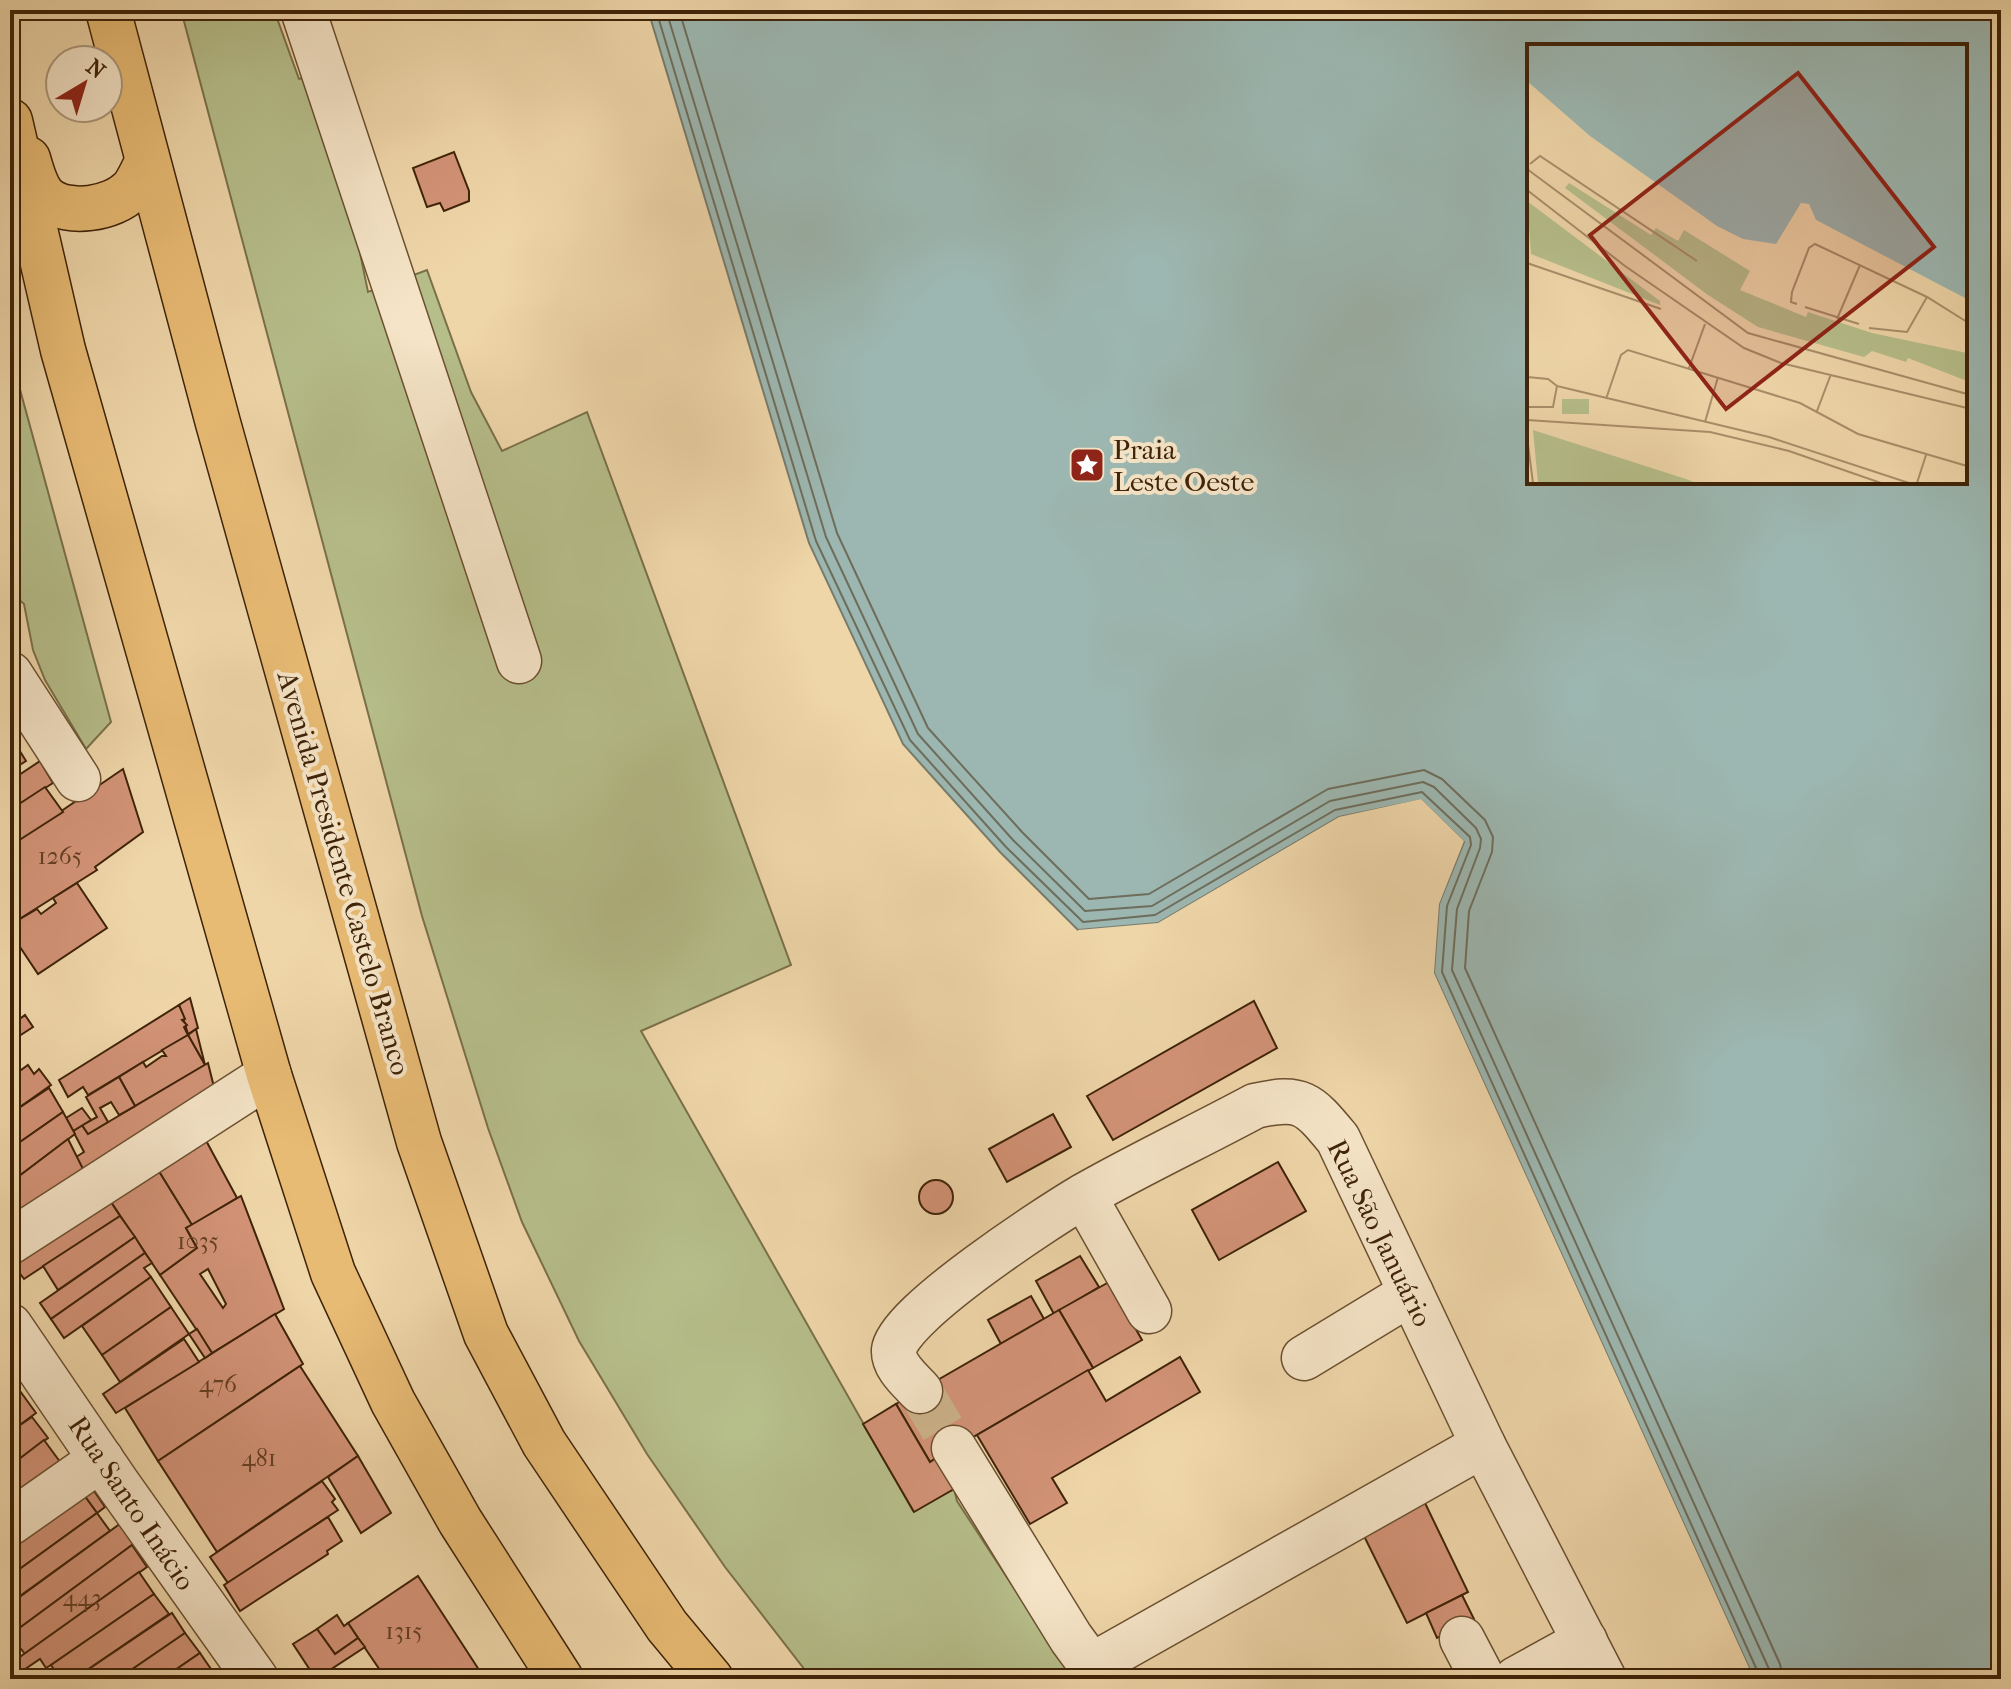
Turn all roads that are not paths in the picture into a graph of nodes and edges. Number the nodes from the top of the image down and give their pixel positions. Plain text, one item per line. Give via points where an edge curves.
1 (108, 10) edge
2 (303, 10) edge
3 (10, 99) edge
4 (10, 121) edge
5 (147, 163) junction
6 (519, 661) dead end
7 (10, 674) edge
8 (78, 779) dead end
9 (269, 1075) junction
10 (1084, 1196) junction
11 (10, 1242) edge
12 (1411, 1293) junction
13 (1149, 1311) dead end
14 (10, 1326) edge
15 (1304, 1358) dead end
16 (920, 1391) tunnel mouth
17 (1483, 1445) junction
18 (954, 1448) tunnel mouth
19 (101, 1459) junction
20 (10, 1523) edge
21 (1462, 1639) dead end
22 (1595, 1660) edge
23 (1096, 1672) edge
24 (256, 1679) edge
25 (561, 1679) edge
26 (711, 1679) edge
27 (1483, 1679) edge
28 (1516, 1679) edge

1 - 5 main road, Avenida Presidente Castelo Branco
2 - 6 street
3 - 5 main road via 34,181 47,200 74,209 103,207 131,190
4 - 9 main road via 63,350
5 - 26 main road, Avenida Presidente Castelo Branco via 419,1142 486,1334 544,1443 667,1626
7 - 8 street
9 - 11 street
9 - 25 main road via 333,1273 393,1402 460,1521
10 - 12 street, Rua São Januário via 1255,1106 1281,1100 1303,1105 1338,1139
10 - 13 street
10 - 16 street, Rua São Januário via 947,1289 901,1333 894,1349 896,1362
12 - 15 street
12 - 17 street, Rua São Januário
14 - 19 street, Rua Santo Inácio
17 - 22 street, Rua São Januário
17 - 23 street
18 - 23 street
19 - 20 street
19 - 24 street, Rua Santo Inácio
21 - 27 street
22 - 28 street

